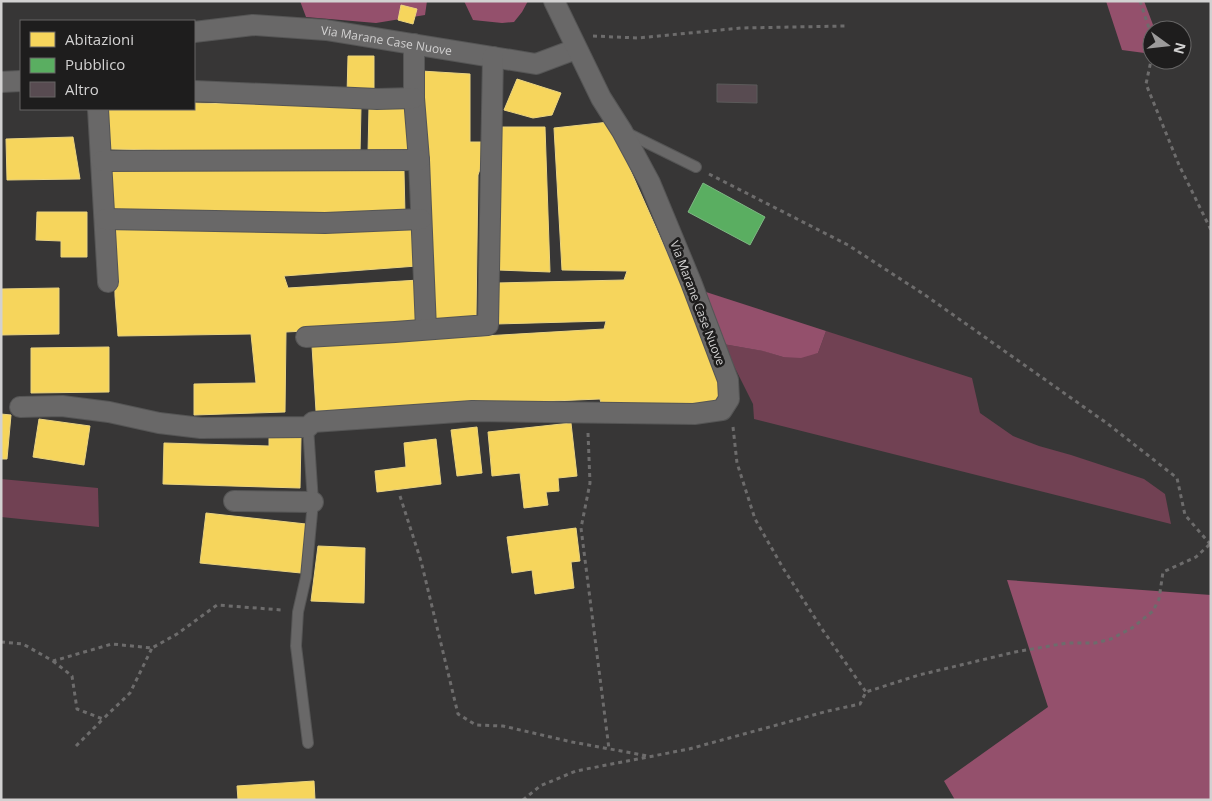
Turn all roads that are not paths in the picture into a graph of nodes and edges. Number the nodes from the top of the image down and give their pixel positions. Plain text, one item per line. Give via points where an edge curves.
1 (554, 1) edge
2 (195, 32) edge
3 (414, 44) junction
4 (576, 49) junction
5 (493, 57) junction
6 (20, 81) edge
7 (1, 82) edge
8 (195, 91) edge
9 (414, 98) junction
10 (98, 110) edge
11 (622, 130) junction
12 (419, 160) junction
13 (102, 161) junction
14 (696, 167) road end
15 (105, 219) junction
16 (421, 219) junction
17 (108, 282) dead end
18 (426, 329) junction
19 (306, 337) dead end
20 (20, 406) dead end
21 (308, 427) junction
22 (234, 501) dead end
23 (313, 502) junction
24 (308, 742) dead end

1 - 4 street, Via Marane Case Nuove
2 - 3 street, Via Marane Case Nuove via 253,25 326,30
3 - 5 street, Via Marane Case Nuove
3 - 9 street
4 - 5 street, Via Marane Case Nuove via 536,64
4 - 11 street, Via Marane Case Nuove
5 - 18 street via 488,325
6 - 7 street
8 - 9 street
9 - 12 street
10 - 13 street
11 - 14 lane
11 - 21 street, Via Marane Case Nuove via 650,183 728,380 729,399 722,410 694,414 472,411 313,422
12 - 13 street
12 - 16 street
13 - 15 street
15 - 16 street via 325,223
15 - 17 street
16 - 18 street
18 - 19 street
20 - 21 street via 62,406 201,428
21 - 23 lane
22 - 23 street
23 - 24 lane via 296,646

